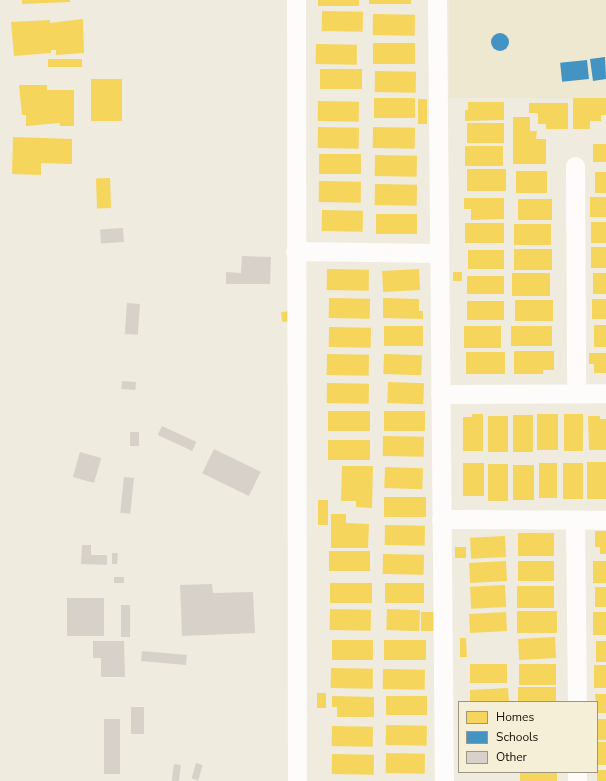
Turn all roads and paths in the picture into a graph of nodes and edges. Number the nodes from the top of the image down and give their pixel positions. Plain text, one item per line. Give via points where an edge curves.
1 (296, 0) edge
2 (437, 0) edge
3 (575, 166) dead end
4 (295, 251) junction
5 (438, 253) junction
6 (576, 393) junction
7 (606, 393) edge
8 (440, 394) junction
9 (441, 519) junction
10 (576, 520) junction
11 (606, 520) edge
12 (577, 701) edge
13 (297, 781) edge
14 (444, 781) edge

1 - 4 street
2 - 5 street
3 - 6 street
4 - 5 street
4 - 13 street
5 - 8 street
6 - 7 street
6 - 8 street
8 - 9 street
9 - 10 street
9 - 14 street
10 - 11 street
10 - 12 street

